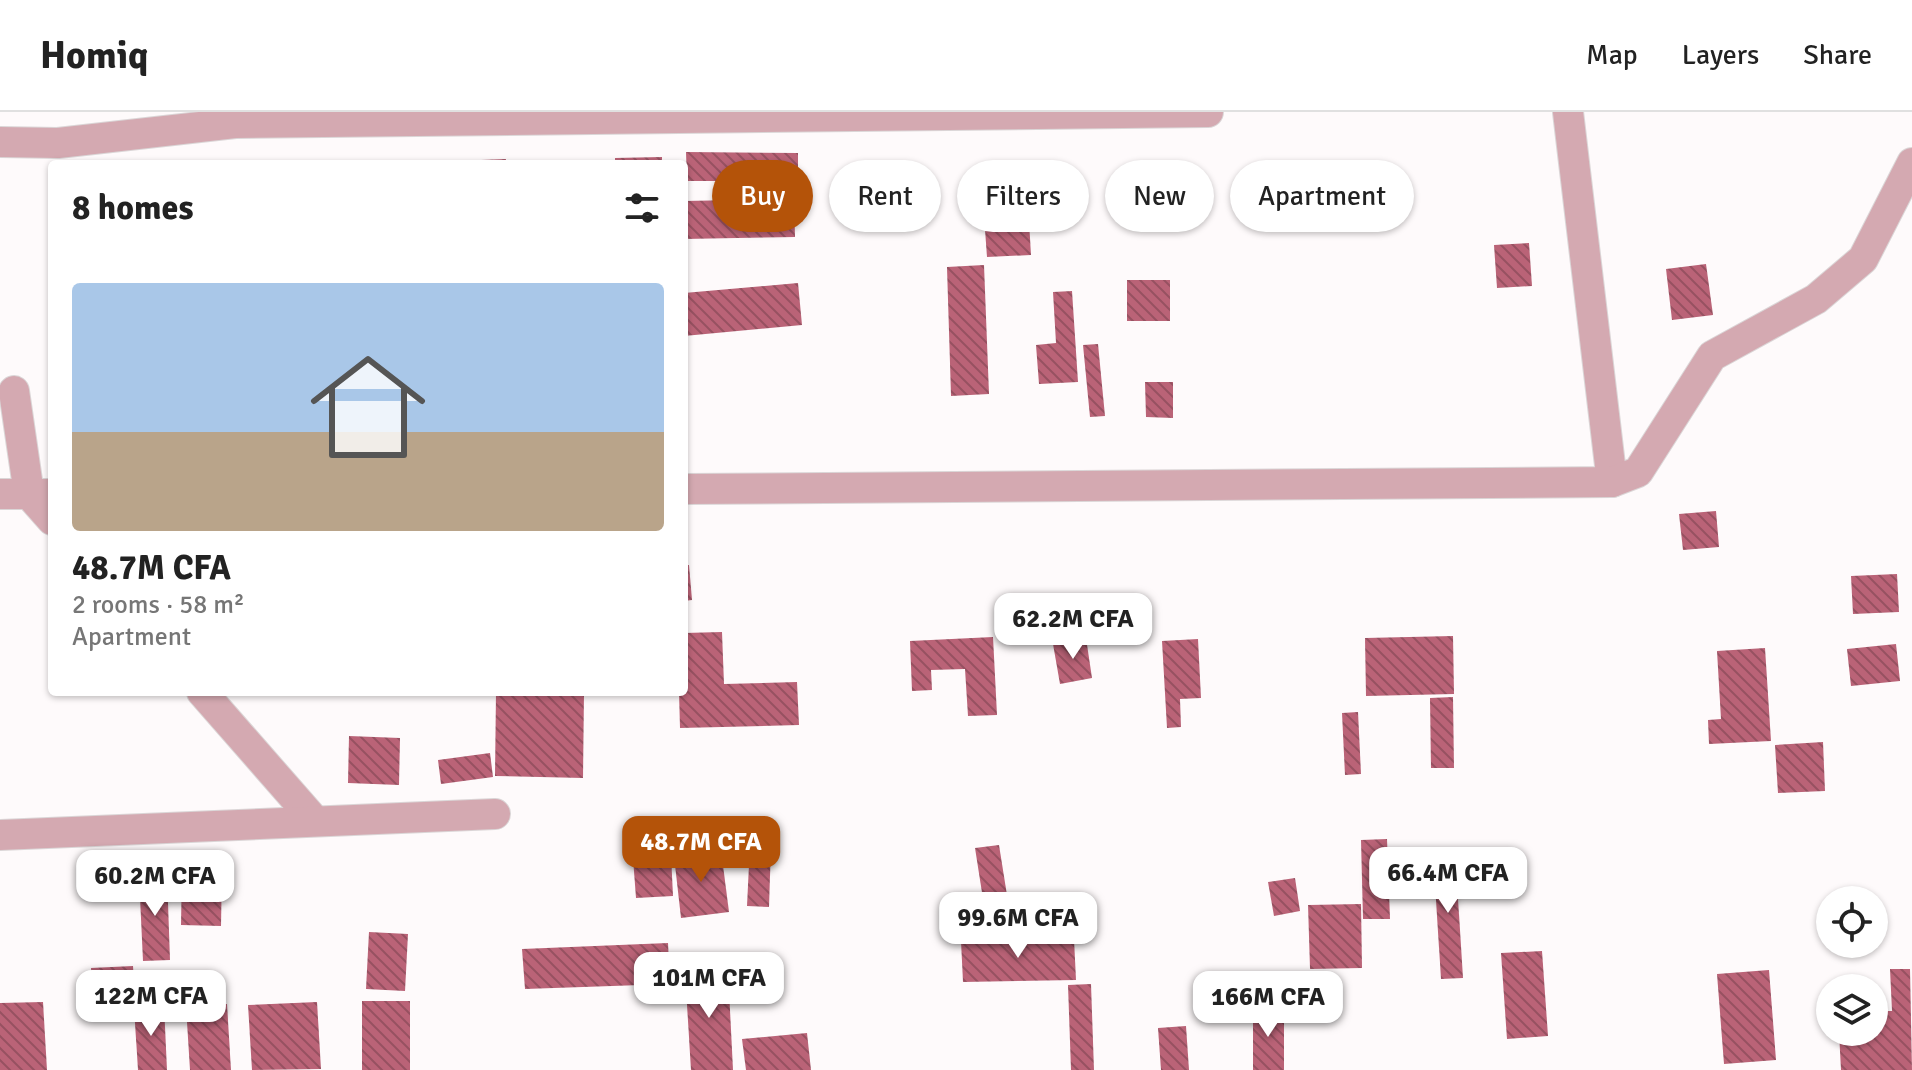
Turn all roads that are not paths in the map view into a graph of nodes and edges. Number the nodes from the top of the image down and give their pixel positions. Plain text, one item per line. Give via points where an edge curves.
1 (1208, 112) edge
2 (1568, 112) edge
3 (0, 142) edge
4 (1912, 163) edge
5 (14, 391) dead end
6 (1612, 482) junction
7 (688, 489) edge
8 (27, 494) edge
9 (48, 516) edge
10 (206, 696) edge
11 (495, 814) dead end
12 (315, 821) junction
13 (0, 835) edge

1 - 3 street via 235,123 58,143
2 - 6 street
4 - 6 street via 1863,259 1816,299 1712,356 1638,472
5 - 8 street
6 - 7 street
8 - 9 street
10 - 12 street
11 - 12 street
12 - 13 street

